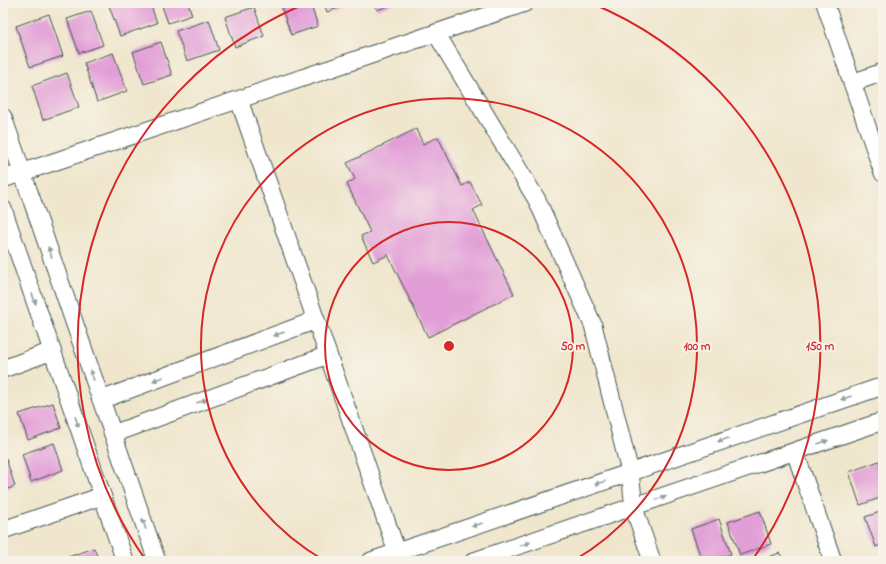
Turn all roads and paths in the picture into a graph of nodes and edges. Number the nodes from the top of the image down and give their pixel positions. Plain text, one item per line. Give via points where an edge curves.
1 (525, 3) edge
2 (825, 3) edge
3 (436, 33) junction
4 (883, 72) edge
5 (852, 83) junction
6 (239, 100) junction
7 (3, 117) edge
8 (22, 173) junction
9 (883, 173) edge
10 (3, 179) edge
11 (3, 209) edge
12 (316, 320) junction
13 (52, 351) junction
14 (328, 355) junction
15 (3, 369) edge
16 (883, 386) edge
17 (101, 400) junction
18 (883, 421) edge
19 (113, 434) junction
20 (795, 452) junction
21 (630, 472) junction
22 (102, 496) junction
23 (634, 508) junction
24 (3, 530) edge
25 (397, 552) junction
26 (484, 559) edge
27 (125, 561) edge
28 (157, 561) edge
29 (371, 561) edge
30 (652, 561) edge
31 (833, 561) edge

1 - 3 street
2 - 5 street
3 - 6 street
3 - 21 street via 537,200 593,325
4 - 5 street
5 - 9 street
6 - 8 street
6 - 12 street
7 - 8 street
8 - 10 street
17 -> 8 street
11 -> 13 street
12 - 14 street
12 -> 17 street
13 - 15 street
13 -> 22 street
19 -> 14 street
14 - 25 street
16 -> 21 street
17 - 19 street
20 -> 18 street
28 -> 19 street
23 -> 20 street
20 - 31 street
21 - 23 street
21 -> 25 street
22 - 24 street
22 - 27 street
26 -> 23 street
23 - 30 street
25 - 29 street

